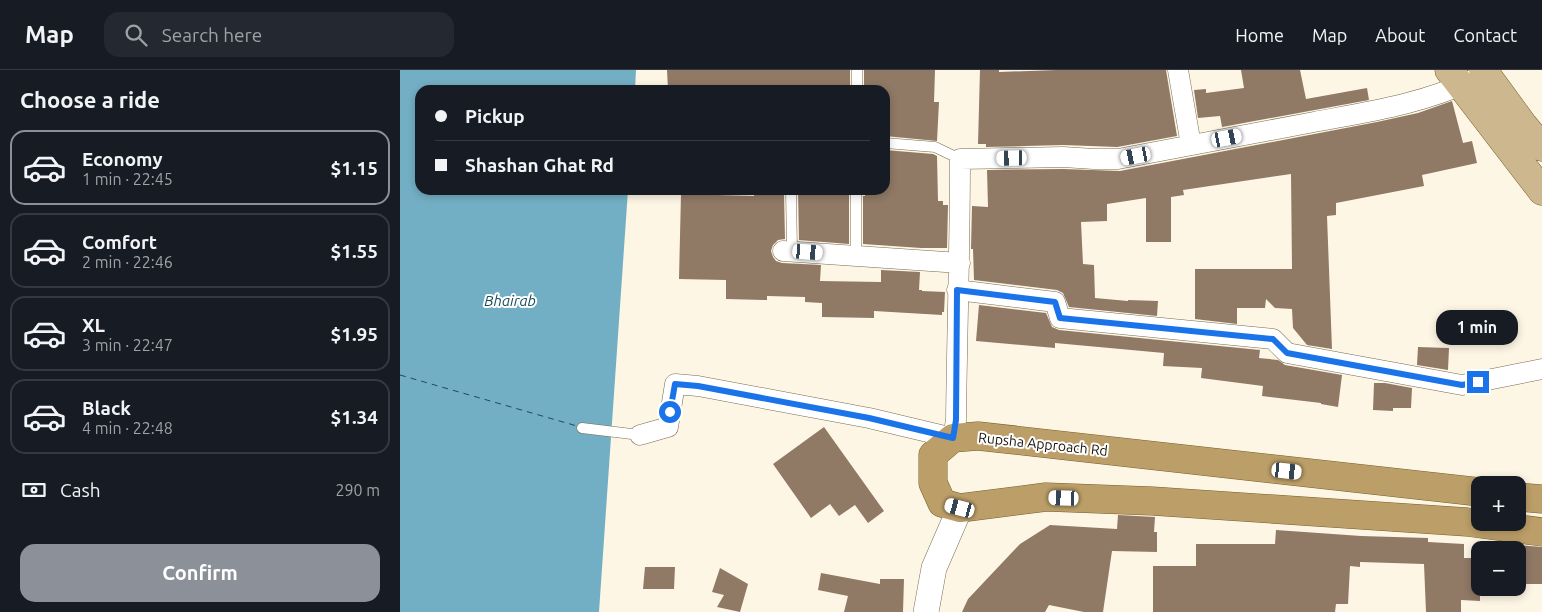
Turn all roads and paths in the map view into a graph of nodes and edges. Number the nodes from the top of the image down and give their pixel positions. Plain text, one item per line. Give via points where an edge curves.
1 (857, 70) edge
2 (1178, 70) edge
3 (1484, 72) edge
4 (1455, 78) edge
5 (857, 85) edge
6 (1533, 124) edge
7 (890, 143) edge
8 (1191, 145) junction
9 (1542, 147) edge
10 (960, 159) junction
11 (1542, 191) edge
12 (791, 195) edge
13 (856, 195) edge
14 (787, 251) joint
15 (856, 256) junction
16 (960, 263) junction
17 (957, 290) junction
18 (1542, 369) edge
19 (582, 428) dead end
20 (640, 435) joint
21 (953, 438) junction
22 (1471, 491) edge
23 (1526, 498) edge
24 (1542, 499) edge
25 (960, 508) junction
26 (1542, 532) edge
27 (926, 612) edge

1 - 5 lane
2 - 8 street
3 - 4 street
3 - 6 main road
4 - 8 street via 1418,100
4 - 11 main road
6 - 9 main road
7 - 10 lane via 935,147
8 - 10 street via 1118,159
10 - 16 street
12 - 14 lane
13 - 15 lane
14 - 15 street
15 - 16 street
16 - 17 street
17 - 18 street via 1055,302 1060,318 1273,339 1287,353 1462,385
17 - 21 street via 956,420
19 - 20 lane
20 - 21 street via 668,427 675,384 869,418
21 - 22 highway, Rupsha Approach Rd via 978,436
21 - 25 highway via 933,455 933,483 942,503
23 - 24 highway
25 - 26 highway via 1046,497 1152,501 1467,522
25 - 27 street via 934,568

